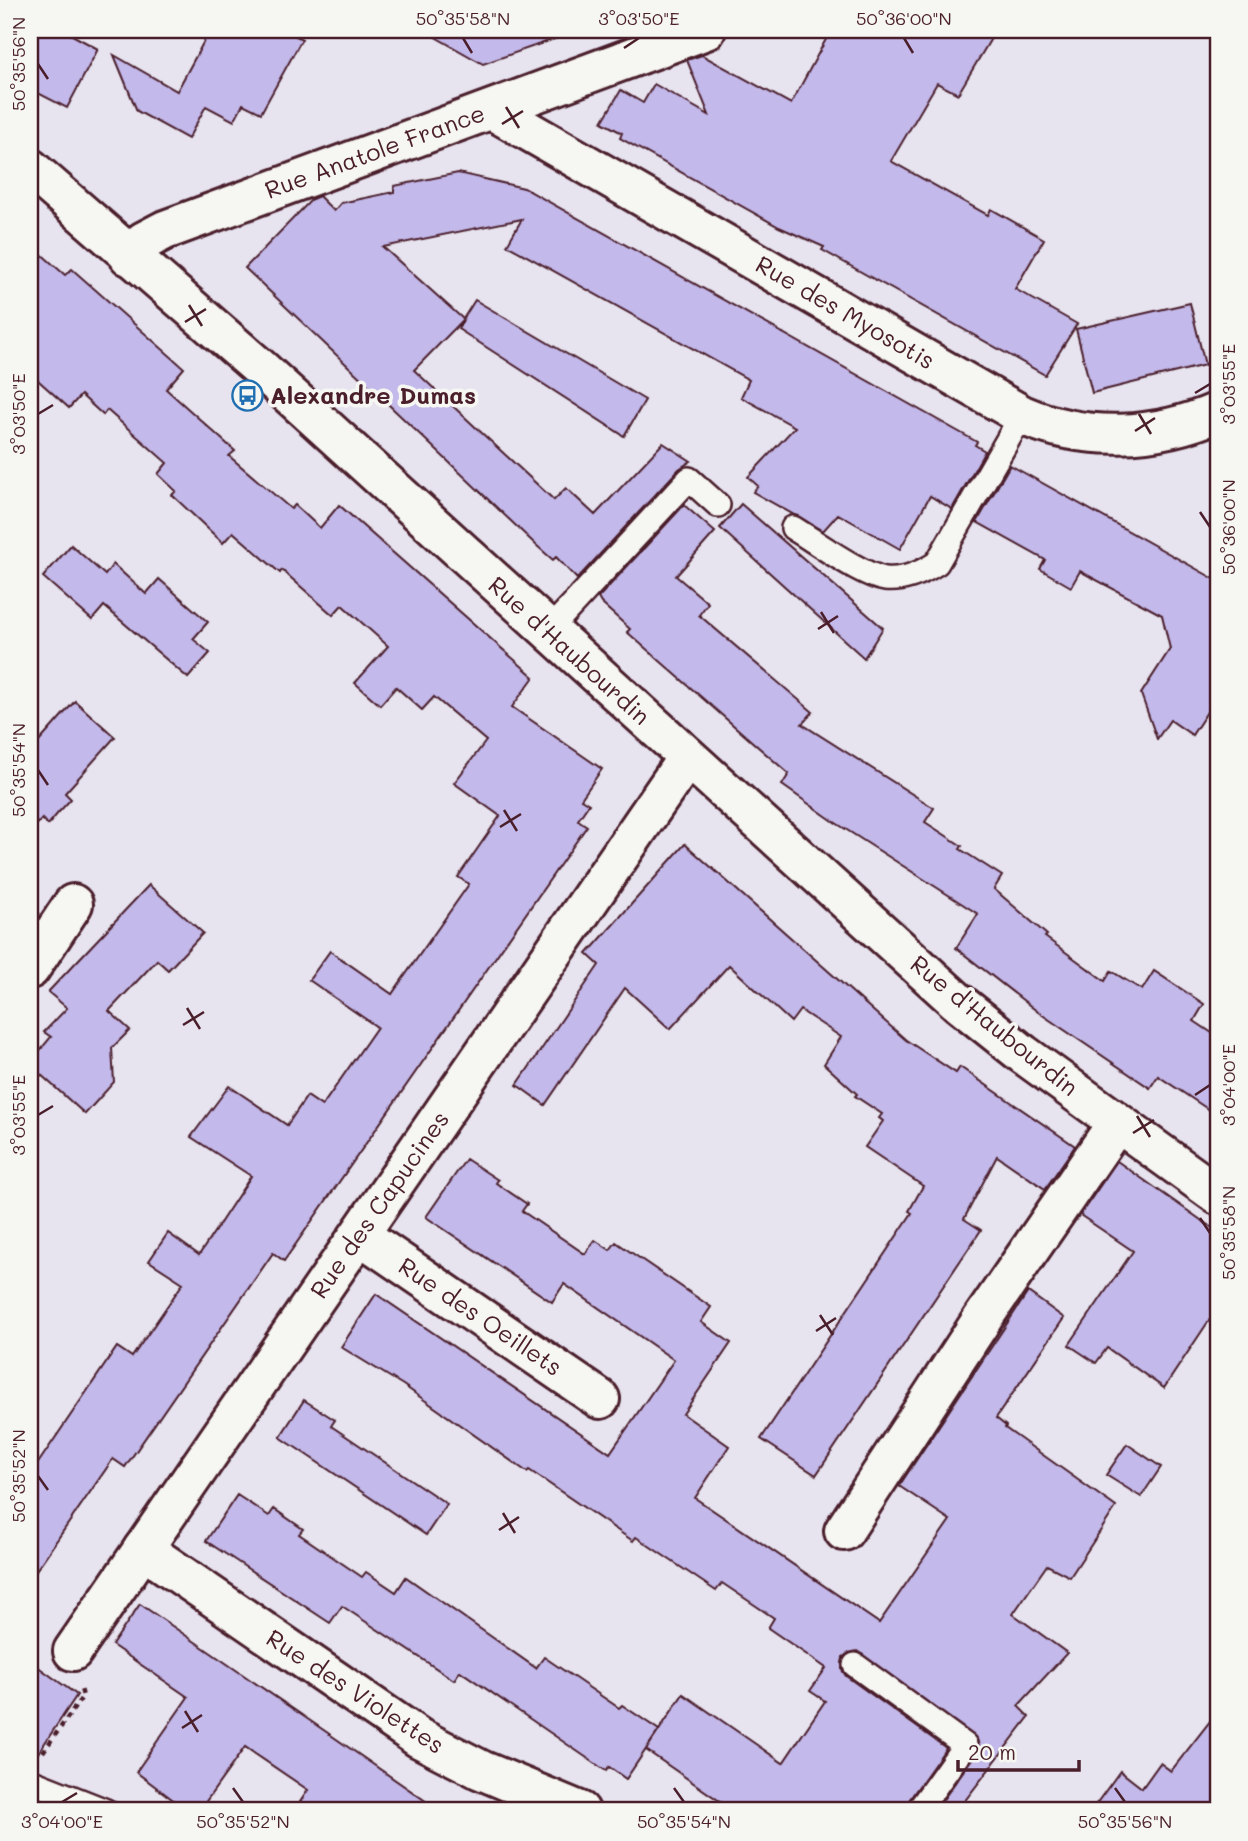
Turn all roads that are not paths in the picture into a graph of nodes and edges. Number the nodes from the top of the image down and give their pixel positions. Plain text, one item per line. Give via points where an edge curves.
1 (706, 30) edge
2 (492, 110) junction
3 (30, 168) edge
4 (129, 256) junction
5 (1218, 412) edge
6 (1022, 415) junction
7 (718, 505) dead end
8 (793, 528) dead end
9 (548, 631) junction
10 (687, 758) junction
11 (74, 904) dead end
12 (30, 969) edge
13 (1117, 1123) junction
14 (1218, 1195) edge
15 (360, 1235) junction
16 (600, 1399) dead end
17 (844, 1531) dead end
18 (142, 1549) junction
19 (73, 1651) road end
20 (855, 1665) dead end
21 (34, 1771) edge
22 (106, 1811) edge
23 (580, 1811) edge
24 (918, 1811) edge

1 - 2 street, Rue Anatole France
2 - 4 street, Rue Anatole France via 165,230
2 - 6 street, Rue des Myosotis
3 - 4 street, Rue d'Haubourdin
4 - 9 street, Rue d'Haubourdin via 260,368
5 - 6 street, Rue des Myosotis via 1178,425 1118,435 1066,430
6 - 8 lane via 937,563 925,571 887,579 871,574
7 - 9 lane via 689,479
9 - 10 street, Rue d'Haubourdin
10 - 13 street, Rue d'Haubourdin via 970,1012
10 - 15 street, Rue des Capucines
11 - 12 street
13 - 14 street, Rue d'Haubourdin
13 - 17 street
15 - 16 street, Rue des Oeillets
15 - 18 street, Rue des Capucines
18 - 19 street, Rue des Capucines
18 - 23 street, Rue des Violettes via 419,1738 481,1770
20 - 24 lane via 965,1745
21 - 22 lane

